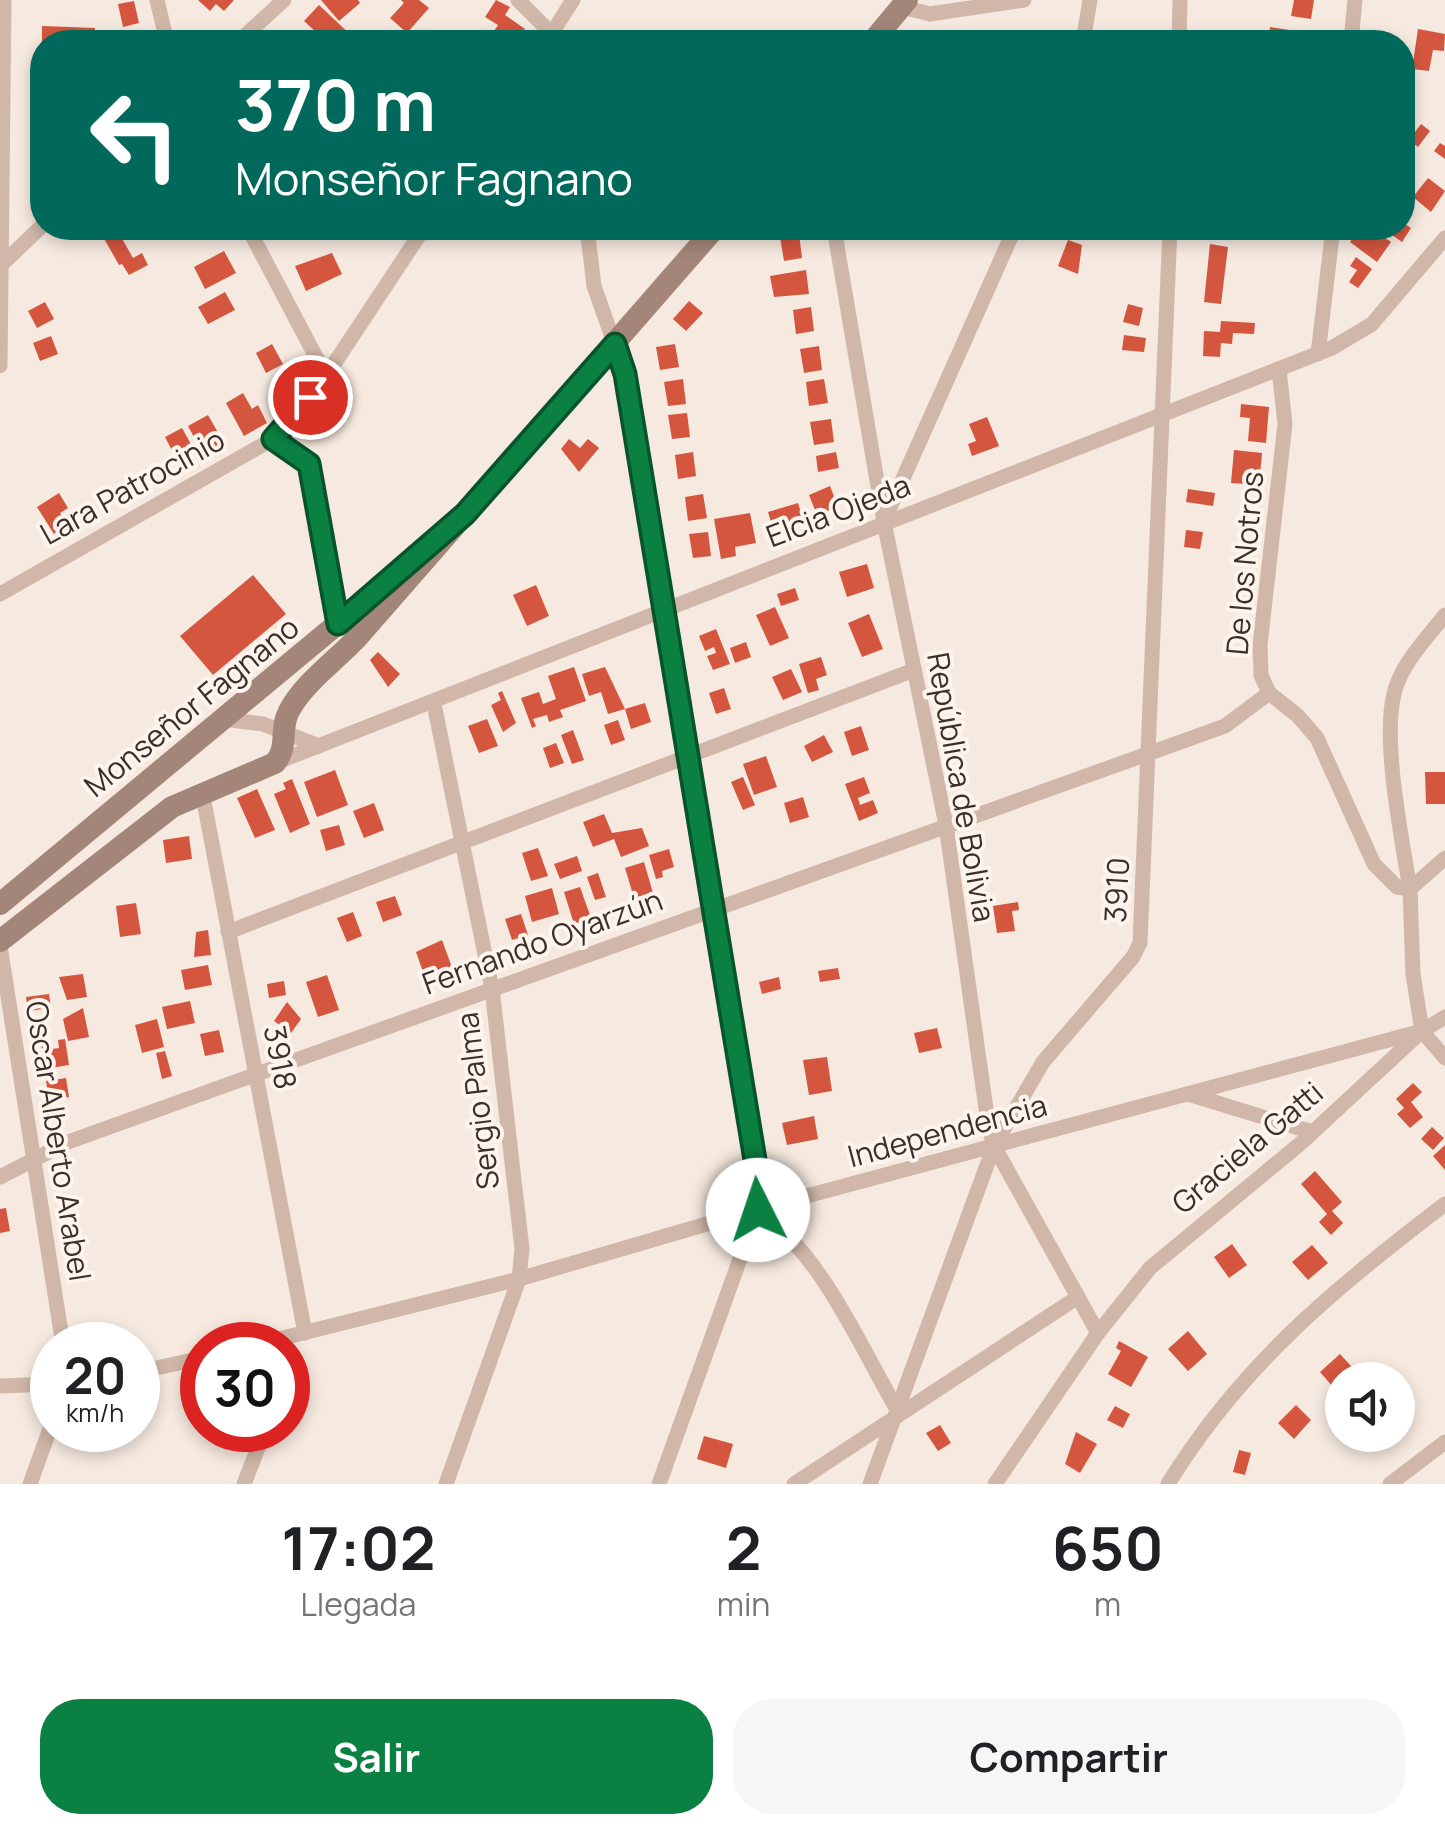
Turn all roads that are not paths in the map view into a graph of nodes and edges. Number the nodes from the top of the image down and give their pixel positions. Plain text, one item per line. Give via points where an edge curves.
1 (4, 0) edge
2 (157, 0) edge
3 (284, 0) edge
4 (518, 0) edge
5 (573, 0) edge
6 (1024, 0) edge
7 (1090, 0) edge
8 (1180, 0) edge
9 (1355, 0) edge
10 (904, 3) edge
11 (164, 30) edge
12 (251, 30) edge
13 (545, 30) edge
14 (558, 30) edge
15 (882, 30) edge
16 (1086, 30) edge
17 (1179, 30) edge
18 (1352, 30) edge
19 (30, 237) edge
20 (1445, 238) edge
21 (254, 240) edge
22 (416, 240) edge
23 (588, 240) edge
24 (704, 240) edge
25 (836, 240) edge
26 (1009, 240) edge
27 (1169, 240) edge
28 (1332, 240) edge
29 (1, 265) edge
30 (615, 344) junction
31 (1318, 354) junction
32 (0, 366) edge
33 (1279, 369) junction
34 (326, 376) junction
35 (1162, 414) junction
36 (273, 439) junction
37 (465, 514) junction
38 (884, 522) junction
39 (0, 594) edge
40 (662, 608) junction
41 (1445, 616) edge
42 (338, 624) junction
43 (914, 670) junction
44 (1269, 693) junction
45 (434, 704) junction
46 (222, 719) junction
47 (283, 733) junction
48 (323, 746) junction
49 (1148, 753) junction
50 (686, 757) junction
51 (275, 764) junction
52 (202, 791) junction
53 (946, 824) junction
54 (462, 842) junction
55 (1445, 858) edge
56 (1410, 890) junction
57 (0, 904) edge
58 (714, 908) junction
59 (228, 932) junction
60 (0, 944) edge
61 (492, 989) junction
62 (1445, 1017) edge
63 (1422, 1032) junction
64 (1445, 1058) edge
65 (256, 1073) junction
66 (1188, 1094) junction
67 (1312, 1132) junction
68 (994, 1146) junction
69 (35, 1156) junction
70 (0, 1177) edge
71 (1445, 1204) edge
72 (758, 1210) junction
73 (519, 1279) junction
74 (1078, 1298) junction
75 (60, 1322) edge
76 (303, 1322) edge
77 (310, 1332) edge
78 (1098, 1332) junction
79 (30, 1385) edge
80 (0, 1386) edge
81 (899, 1413) junction
82 (1445, 1442) edge
83 (42, 1452) edge
84 (256, 1452) edge
85 (30, 1484) edge
86 (244, 1484) edge
87 (446, 1484) edge
88 (659, 1484) edge
89 (794, 1484) edge
90 (870, 1484) edge
91 (995, 1484) edge
92 (1168, 1484) edge
93 (1390, 1484) edge

1 - 29 street
2 - 11 street
3 - 12 street
4 - 13 street
5 - 14 street
6 - 10 street via 930,14
7 - 16 street
8 - 17 street
9 - 18 street
10 - 15 street
19 - 29 street
20 - 31 street, Elcia Ojeda via 1372,324
21 - 34 street
22 - 34 street, Lara Patrocinio
23 - 30 street via 594,286
24 - 30 street, Monseñor Fagnano
25 - 38 street, República de Bolivia
26 - 38 street
27 - 35 street, 3910
28 - 31 street
29 - 32 street
30 - 37 street, Monseñor Fagnano
30 - 40 street
31 - 33 street, Elcia Ojeda
33 - 35 street, Elcia Ojeda
33 - 44 street, De los Notros via 1285,424 1260,645
34 - 36 street, Lara Patrocinio
35 - 38 street, Elcia Ojeda
35 - 49 street, 3910
36 - 39 street, Lara Patrocinio
36 - 42 street via 309,464
37 - 42 street, Monseñor Fagnano
37 - 47 street, Monseñor Fagnano via 296,700
38 - 40 street, Elcia Ojeda
38 - 43 street, República de Bolivia
40 - 45 street, Elcia Ojeda
40 - 50 street
41 - 56 street via 1404,669 1391,714
42 - 46 street, Monseñor Fagnano
43 - 50 street
43 - 53 street, República de Bolivia
44 - 49 street, Fernando Oyarzún via 1225,726
44 - 56 street, De los Notros via 1316,738 1374,864 1397,888
45 - 48 street, Elcia Ojeda
45 - 54 street, Sergio Palma
46 - 47 street
46 - 57 street, Monseñor Fagnano
47 - 48 street
47 - 51 street, Monseñor Fagnano via 285,752
48 - 51 street, Elcia Ojeda
49 - 53 street, Fernando Oyarzún
49 - 68 street, 3910 via 1140,944 1043,1062
50 - 54 street
50 - 58 street
51 - 52 street, Monseñor Fagnano
52 - 59 street, 3918
52 - 60 street, Monseñor Fagnano via 143,826
53 - 58 street, Fernando Oyarzún
53 - 68 street, República de Bolivia
54 - 59 street
54 - 61 street, Sergio Palma
55 - 56 street
56 - 63 street
58 - 61 street, Fernando Oyarzún
58 - 72 street
59 - 65 street, 3918
60 - 69 street, Oscar Alberto Arabel
61 - 65 street, Fernando Oyarzún
61 - 73 street, Sergio Palma via 522,1250
62 - 63 street, Graciela Gatti
63 - 64 street
63 - 66 street, Independencia
63 - 67 street, Graciela Gatti
65 - 69 street, Fernando Oyarzún
65 - 76 street, 3918
66 - 67 street
66 - 68 street, Independencia
67 - 78 street, Graciela Gatti via 1165,1252
68 - 72 street, Independencia
68 - 74 street, República de Bolivia
68 - 81 street, 3910
69 - 70 street, Fernando Oyarzún
69 - 75 street, Oscar Alberto Arabel
71 - 92 street via 1349,1277 1276,1345 1221,1403
72 - 73 street, Independencia
72 - 81 street via 787,1230 812,1262
72 - 88 street
73 - 77 street, Independencia
73 - 87 street, Sergio Palma
74 - 78 street, República de Bolivia
74 - 81 street
78 - 91 street, Graciela Gatti
79 - 80 street
81 - 89 street
81 - 90 street, 3910
82 - 93 street
83 - 85 street
84 - 86 street

